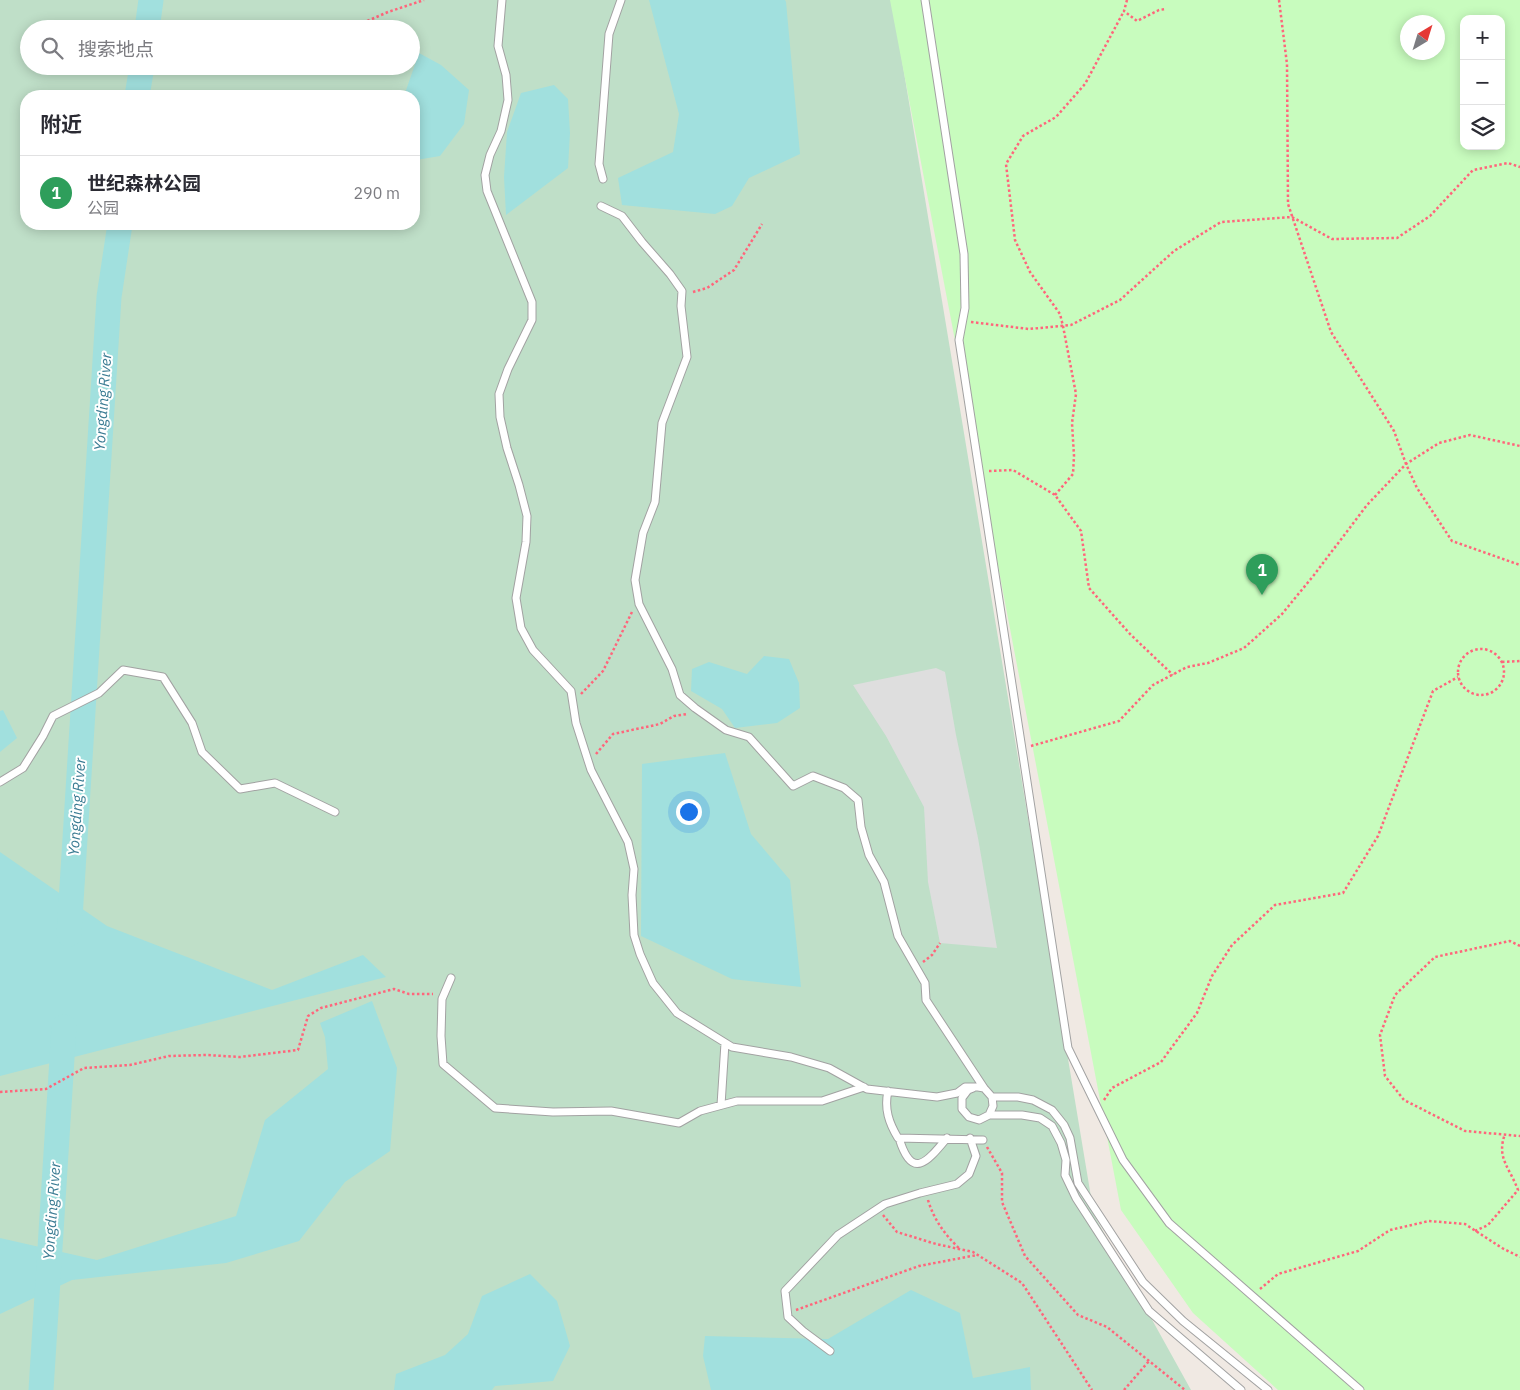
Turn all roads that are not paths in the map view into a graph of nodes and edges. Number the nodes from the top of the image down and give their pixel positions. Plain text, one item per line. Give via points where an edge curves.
1 (502, 0) edge
2 (621, 0) edge
3 (925, 0) edge
4 (603, 179) dead end
5 (601, 206) dead end
6 (0, 782) edge
7 (335, 812) dead end
8 (451, 978) dead end
9 (725, 1043) junction
10 (864, 1087) junction
11 (973, 1088) junction
12 (984, 1088) junction
13 (888, 1091) junction
14 (992, 1097) junction
15 (721, 1105) junction
16 (989, 1115) junction
17 (899, 1138) junction
18 (947, 1138) junction
19 (970, 1138) junction
20 (983, 1140) road end
21 (830, 1351) dead end
22 (1241, 1390) edge
23 (1268, 1390) edge
24 (1360, 1390) edge

1 - 9 lane via 498,46 506,75 508,100 485,175 487,191 532,302 532,320 499,394 507,448 527,516 516,598 521,628 533,650 571,691 576,723 589,764 628,842 634,868 634,935 653,983 677,1013
2 - 4 lane via 609,34 599,164
3 - 24 lane via 964,254 965,308 959,340 1068,1048 1123,1160 1169,1222
5 - 12 lane via 622,216 682,291 688,357 662,424 655,502 643,533 635,580 639,604 672,669 680,695 726,730 749,737 793,786 813,776 844,788 858,800 869,855 884,882 898,936 925,983 926,1000
6 - 7 lane via 23,768 53,716 98,694 123,670 163,677 192,722 202,752 240,789 275,783
8 - 15 lane via 442,999 443,1064 495,1108 552,1112 611,1111 679,1123 700,1111
9 - 10 lane via 829,1068
9 - 15 lane
10 - 13 lane
10 - 15 lane via 822,1101 737,1101
11 - 12 lane
11 - 13 lane via 964,1087 957,1094 936,1097
11 - 16 lane via 964,1094 962,1109 974,1119
12 - 14 lane
13 - 17 lane via 886,1102 890,1125
14 - 16 lane
14 - 23 lane via 1033,1100 1052,1110 1070,1138 1078,1183 1143,1282 1183,1321
16 - 22 lane via 1040,1118 1052,1126 1061,1142 1066,1160 1065,1174 1076,1198 1149,1311
17 - 18 lane
17 - 18 lane via 906,1156 916,1164 926,1162
18 - 19 lane
19 - 20 lane
19 - 21 lane via 976,1156 969,1174 957,1184 885,1204 838,1235 785,1291 788,1317

